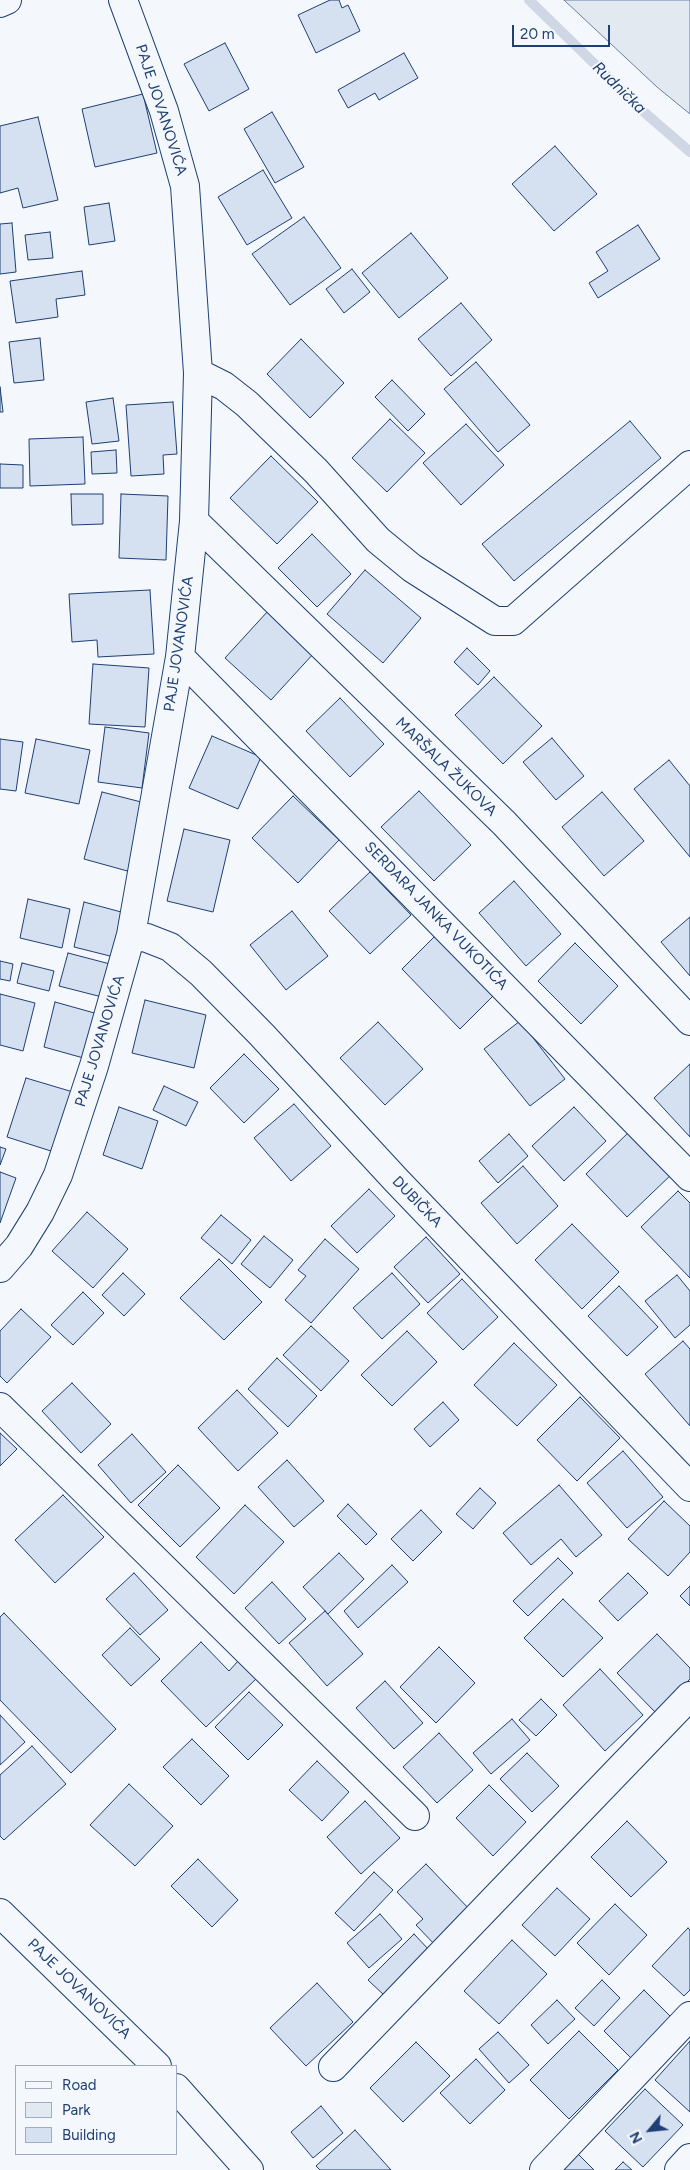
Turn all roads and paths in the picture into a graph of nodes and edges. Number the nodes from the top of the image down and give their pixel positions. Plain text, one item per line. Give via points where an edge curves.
1 (7, 0) edge
2 (123, 0) edge
3 (0, 3) edge
4 (198, 373) junction
5 (690, 466) edge
6 (194, 521) junction
7 (180, 657) junction
8 (131, 935) junction
9 (690, 1022) edge
10 (690, 1177) edge
11 (0, 1268) edge
12 (0, 1407) edge
13 (690, 1488) edge
14 (690, 1696) edge
15 (414, 1816) dead end
16 (0, 1913) edge
17 (690, 2016) edge
18 (156, 2065) edge
19 (333, 2067) dead end
20 (178, 2090) edge
21 (690, 2158) edge
22 (249, 2170) edge
23 (544, 2170) edge
24 (679, 2170) edge

1 - 3 street
2 - 4 street, PAJE JOVANOVIĆA via 164,111 185,186
4 - 5 street via 224,386 247,404 316,471 378,540 405,563 495,621 514,621
4 - 6 street, PAJE JOVANOVIĆA
6 - 7 street, PAJE JOVANOVIĆA
6 - 9 street, MARŠALA ŽUKOVA via 504,824
7 - 8 street, PAJE JOVANOVIĆA
7 - 10 street, SERDARA JANKA VUKOTIĆA
8 - 11 street, PAJE JOVANOVIĆA via 94,1066 58,1176 19,1246
8 - 13 street, DUBIČKA via 170,947 201,973
12 - 15 street
14 - 19 street
16 - 18 street, PAJE JOVANOVIĆA
17 - 23 street
20 - 22 street
21 - 24 street

